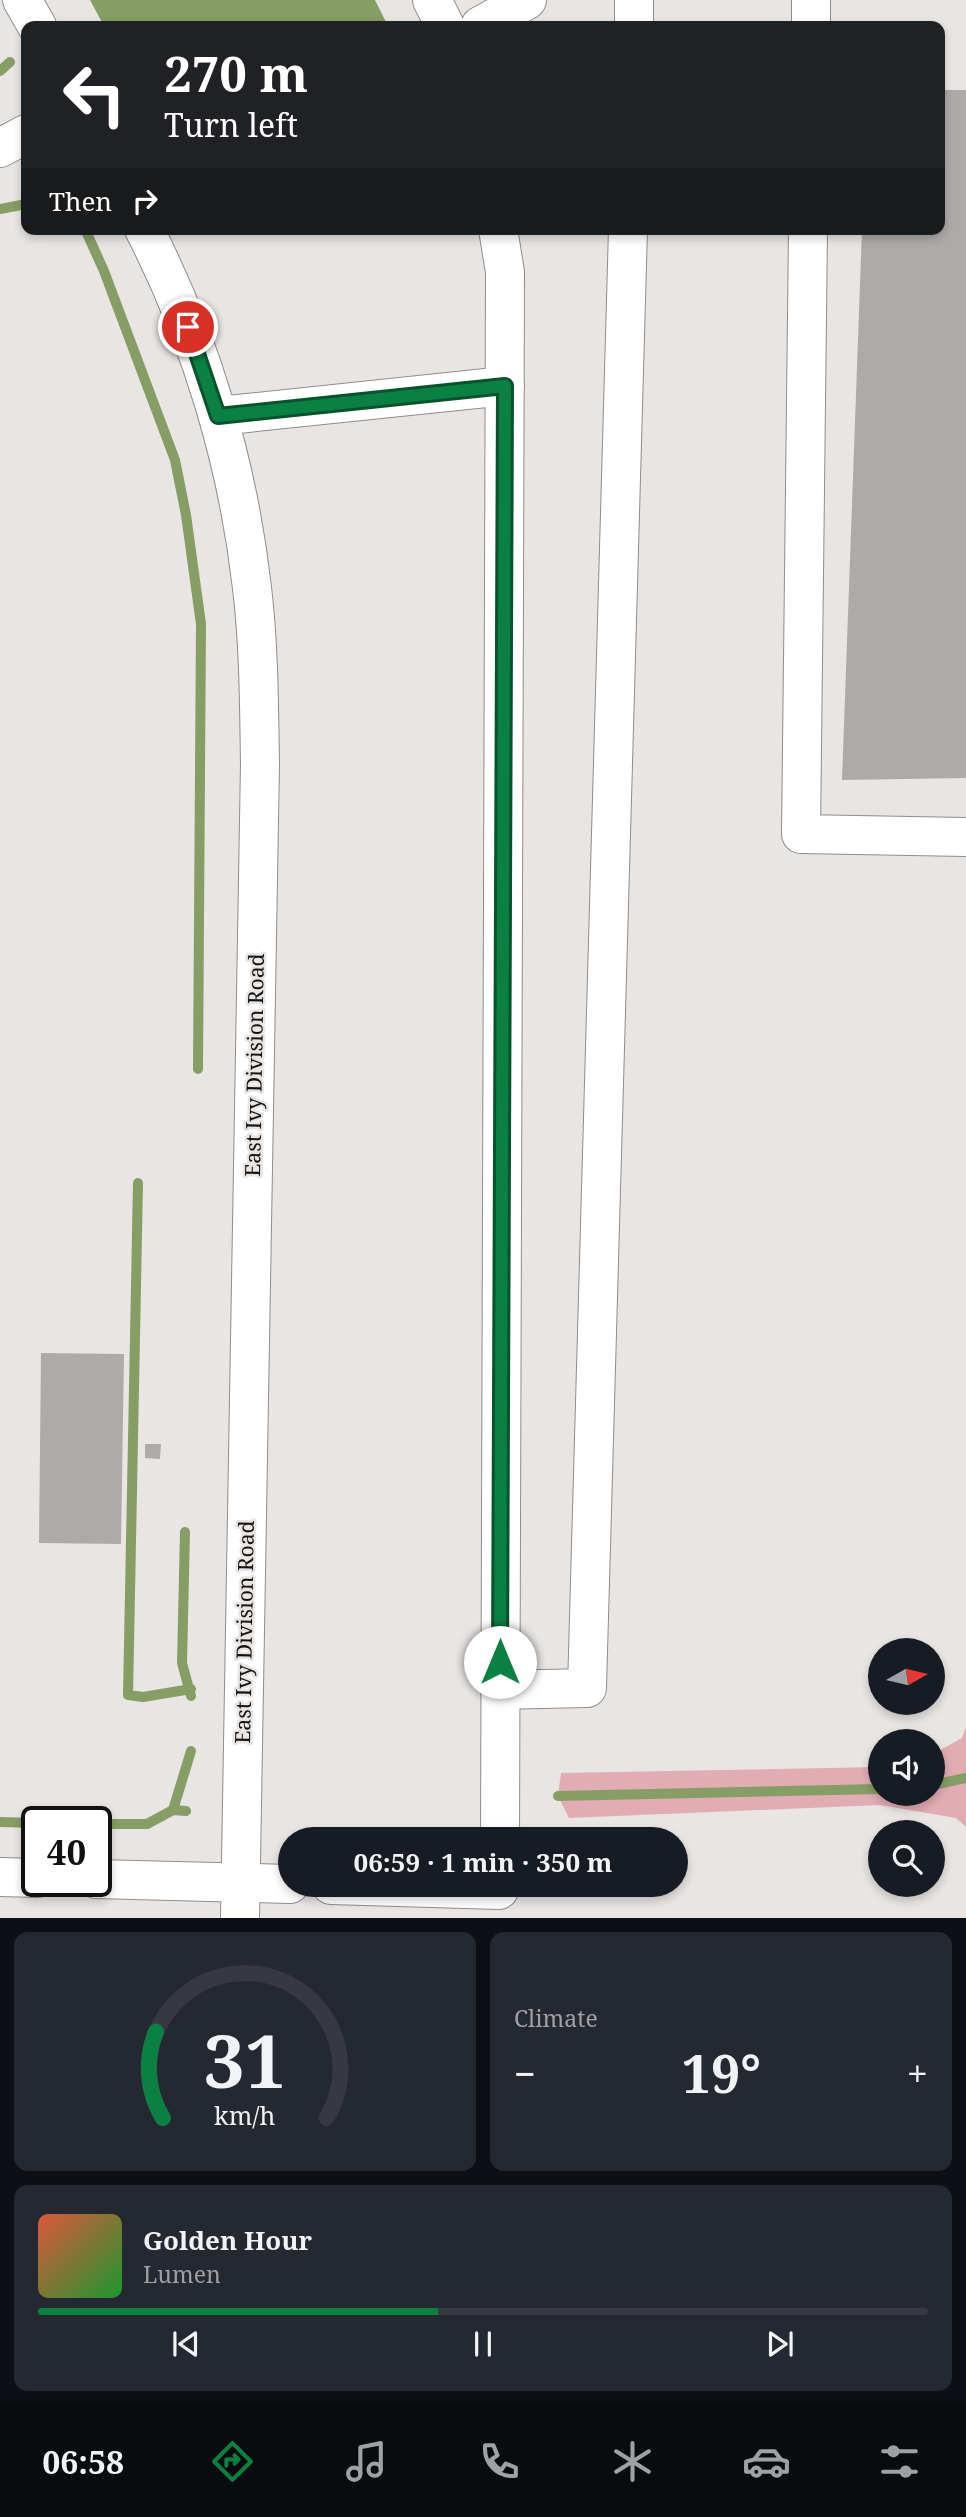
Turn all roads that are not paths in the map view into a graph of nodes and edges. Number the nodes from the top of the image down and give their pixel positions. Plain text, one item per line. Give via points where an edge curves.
1 (22, 0) edge
2 (432, 0) edge
3 (527, 0) edge
4 (634, 0) edge
5 (811, 0) edge
6 (34, 21) edge
7 (442, 21) edge
8 (489, 21) edge
9 (634, 21) edge
10 (811, 21) edge
11 (21, 137) edge
12 (0, 148) edge
13 (147, 235) edge
14 (499, 235) edge
15 (628, 235) edge
16 (808, 235) edge
17 (505, 386) junction
18 (218, 416) junction
19 (966, 836) edge
20 (500, 1690) junction
21 (500, 1827) edge
22 (0, 1877) edge
23 (21, 1878) edge
24 (112, 1881) edge
25 (278, 1888) edge
26 (240, 1900) edge

1 - 6 street
2 - 7 street
3 - 8 street
4 - 9 street
5 - 10 street
11 - 12 street
13 - 18 street, East Ivy Division Road via 188,327
14 - 17 street via 505,272
15 - 20 street via 587,1688
16 - 19 street via 801,834
17 - 18 street
17 - 20 street
18 - 26 street, East Ivy Division Road via 252,587 258,667
20 - 21 street
22 - 23 street
24 - 26 street
25 - 26 street

